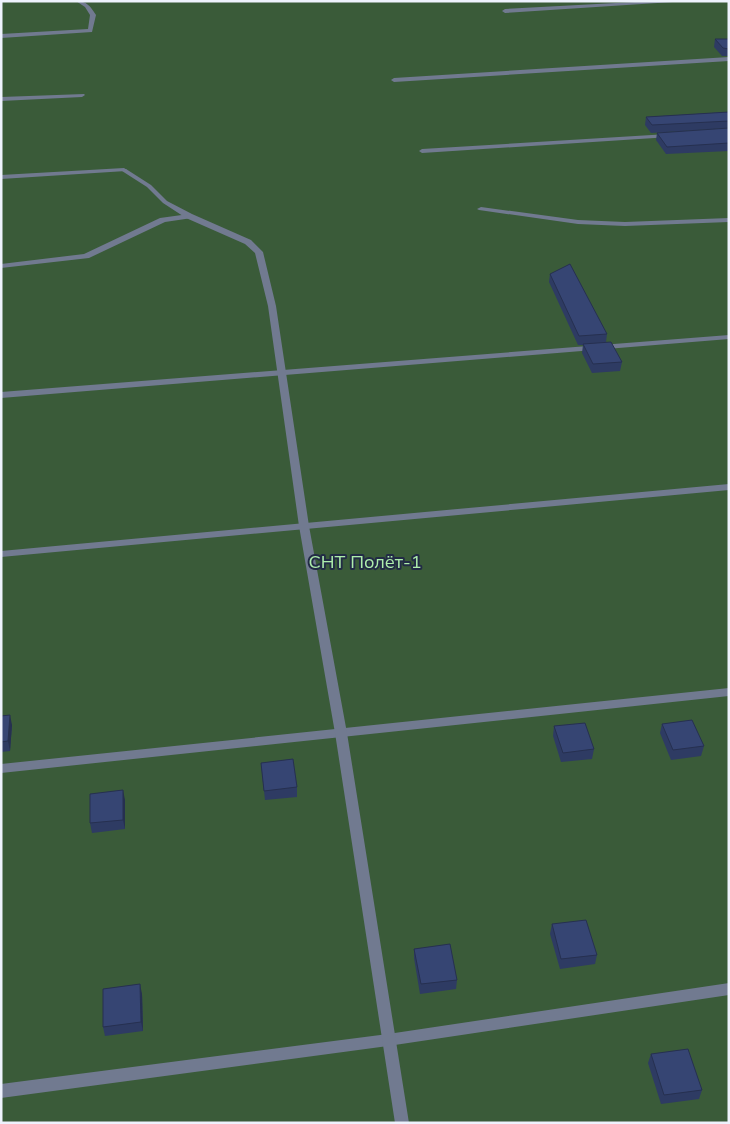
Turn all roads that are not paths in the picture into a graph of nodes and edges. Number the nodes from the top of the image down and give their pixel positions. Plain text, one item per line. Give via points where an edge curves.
1 (78, 1) edge
2 (686, 1) edge
3 (505, 11) dead end
4 (1, 36) edge
5 (729, 59) edge
6 (394, 80) dead end
7 (82, 95) dead end
8 (1, 100) edge
9 (679, 135) edge
10 (422, 151) dead end
11 (1, 177) edge
12 (481, 209) dead end
13 (189, 216) junction
14 (729, 220) edge
15 (1, 266) edge
16 (729, 337) edge
17 (281, 374) junction
18 (1, 395) edge
19 (729, 487) edge
20 (304, 526) junction
21 (1, 554) edge
22 (729, 692) edge
23 (341, 733) junction
24 (1, 769) edge
25 (729, 989) edge
26 (388, 1040) junction
27 (1, 1091) edge
28 (402, 1123) edge

1 - 4 street via 87,6 93,16 90,31
2 - 3 street
5 - 6 street
7 - 8 street
9 - 10 street
11 - 13 street via 124,170
12 - 14 street via 578,222 625,224
13 - 15 street via 163,220 86,256
13 - 17 street via 248,242 259,252 272,306
16 - 17 street
17 - 18 street
17 - 20 street
19 - 20 street
20 - 21 street
20 - 23 street
22 - 23 street
23 - 24 street
23 - 26 street
25 - 26 street
26 - 27 street
26 - 28 street

